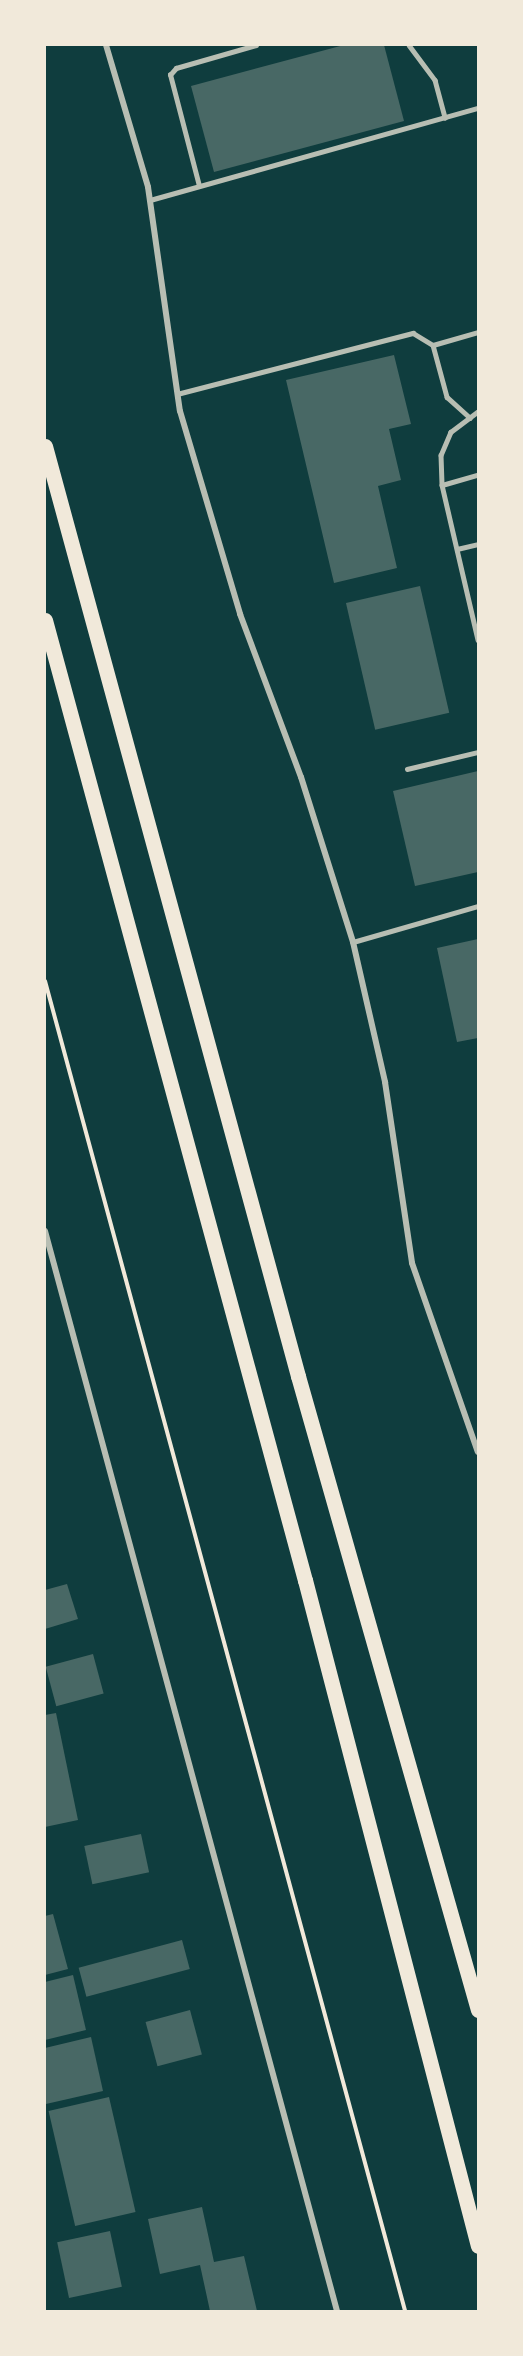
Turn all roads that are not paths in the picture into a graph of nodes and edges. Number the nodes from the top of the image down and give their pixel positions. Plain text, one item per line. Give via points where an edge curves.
1 (106, 45) edge
2 (256, 45) edge
3 (409, 45) edge
4 (478, 108) edge
5 (445, 118) junction
6 (199, 186) junction
7 (150, 200) junction
8 (478, 332) edge
9 (433, 345) junction
10 (177, 394) junction
11 (478, 412) edge
12 (470, 418) junction
13 (45, 446) edge
14 (478, 475) edge
15 (442, 485) junction
16 (478, 543) edge
17 (457, 549) junction
18 (45, 620) edge
19 (476, 620) edge
20 (478, 640) edge
21 (478, 752) edge
22 (407, 769) dead end
23 (478, 906) edge
24 (353, 942) junction
25 (45, 1231) edge
26 (478, 1452) edge
27 (478, 2010) edge
28 (478, 2246) edge
29 (337, 2311) edge

1 - 7 street
2 - 6 lane via 176,68 170,75
3 - 5 lane via 435,80
4 - 5 lane
5 - 6 lane
6 - 7 lane
7 - 10 street
8 - 9 lane
9 - 10 lane via 413,333
9 - 12 lane via 447,397
10 - 24 street via 240,614 301,777
11 - 12 lane
12 - 15 lane via 451,432 441,455
13 - 27 main road via 301,1388
14 - 15 lane
15 - 17 lane
16 - 17 lane
17 - 19 lane
18 - 28 main road via 305,1580
19 - 20 lane
21 - 22 lane
23 - 24 lane
24 - 26 street via 385,1082 411,1263
25 - 29 street

